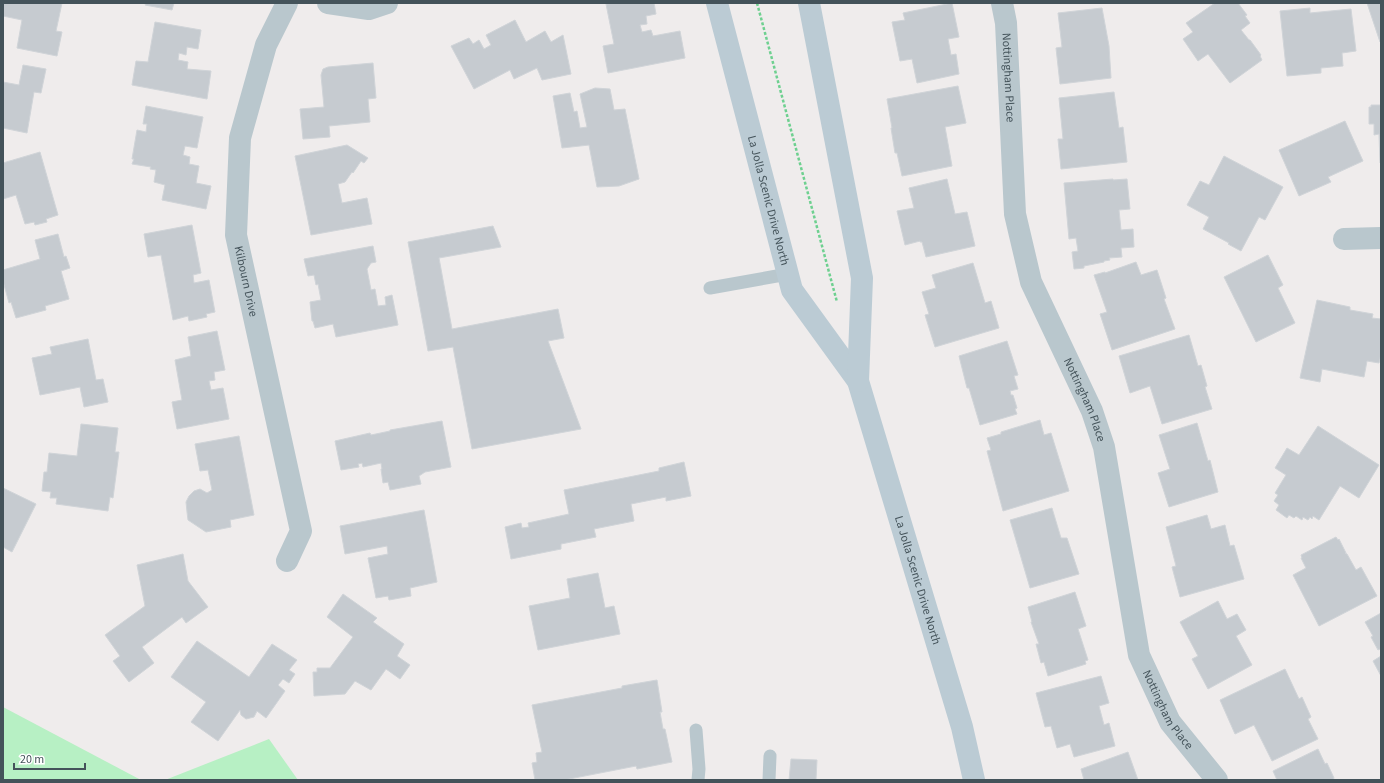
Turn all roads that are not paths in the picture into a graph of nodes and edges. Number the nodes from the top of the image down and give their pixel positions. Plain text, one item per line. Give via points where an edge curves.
1 (287, 3) edge
2 (328, 3) edge
3 (387, 3) edge
4 (717, 3) edge
5 (809, 3) edge
6 (1002, 3) edge
7 (1381, 238) edge
8 (1344, 239) dead end
9 (788, 274) junction
10 (710, 288) dead end
11 (858, 381) junction
12 (287, 561) dead end
13 (696, 730) dead end
14 (770, 756) dead end
15 (698, 780) edge
16 (769, 780) edge
17 (974, 780) edge
18 (1217, 780) edge

1 - 12 street, Kilbourn Drive via 266,45 240,138 236,235 301,531
2 - 3 street via 370,9
4 - 9 main road, La Jolla Scenic Drive North
5 - 11 main road, La Jolla Scenic Drive North via 862,278
6 - 18 street, Nottingham Place via 1006,23 1014,214 1030,282 1092,410 1104,447 1139,654 1170,722
7 - 8 street
9 - 10 lane
9 - 11 main road, La Jolla Scenic Drive North via 792,290
11 - 17 main road, La Jolla Scenic Drive North via 962,727
13 - 15 lane
14 - 16 lane

